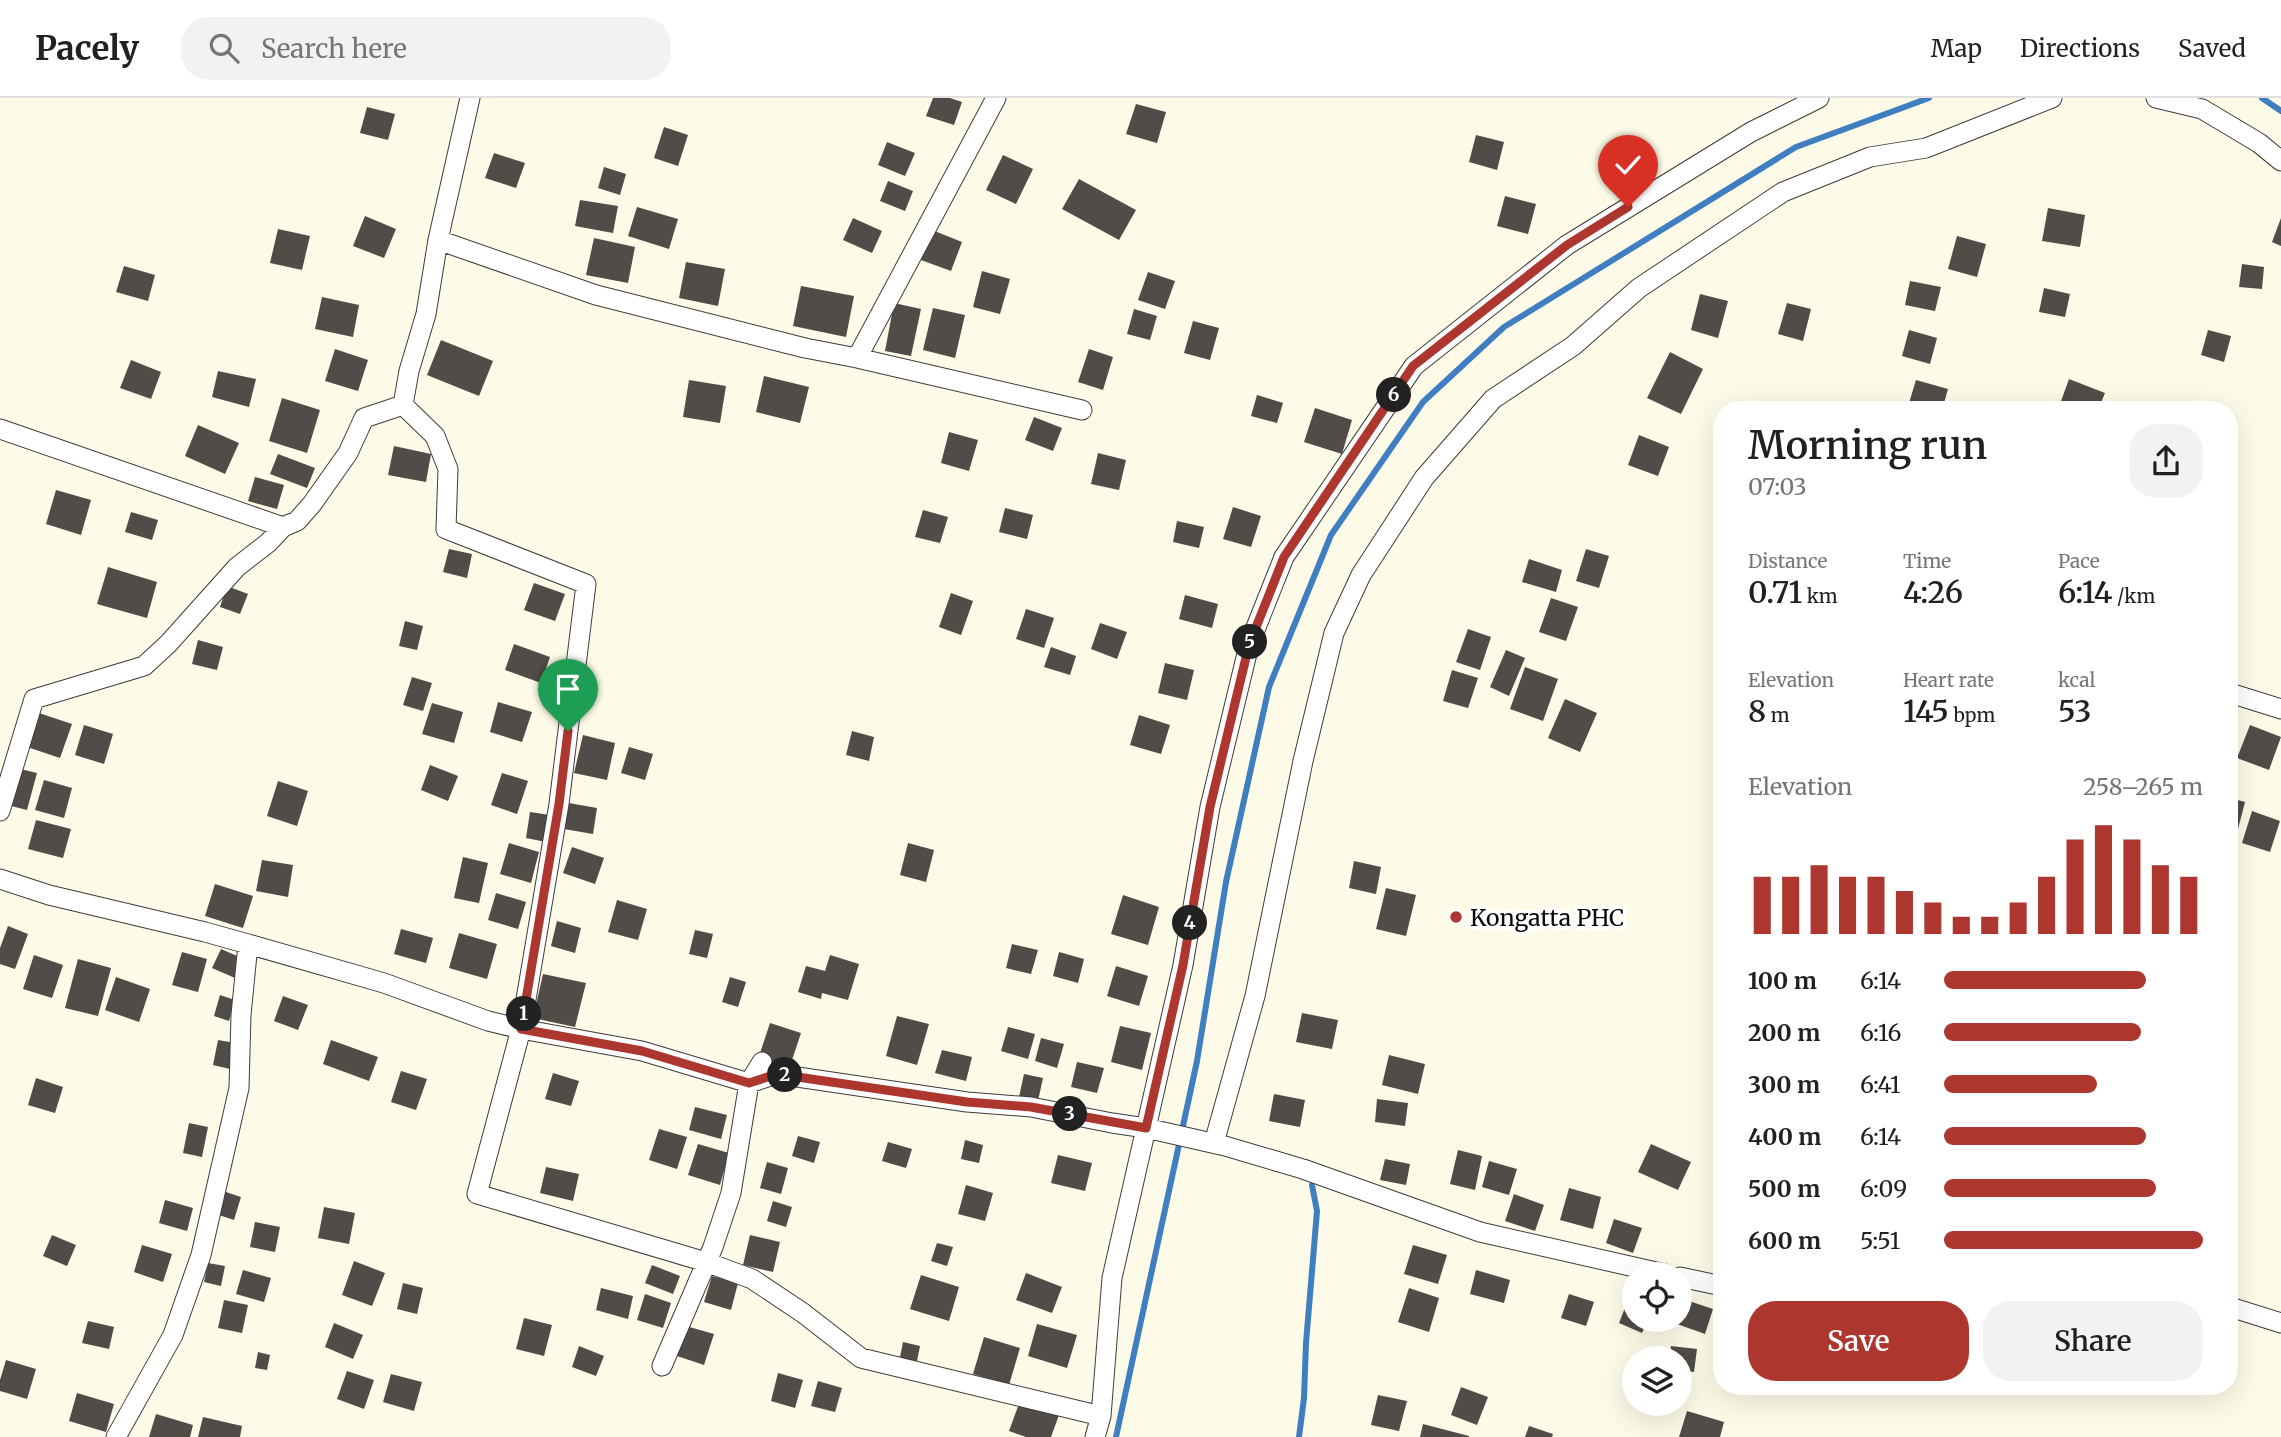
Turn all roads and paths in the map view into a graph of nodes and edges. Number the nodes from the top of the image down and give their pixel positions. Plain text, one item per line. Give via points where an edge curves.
1 (470, 98) edge
2 (996, 98) edge
3 (1819, 98) edge
4 (2052, 98) edge
5 (2156, 98) edge
6 (2281, 161) edge
7 (438, 240) junction
8 (857, 358) junction
9 (403, 405) junction
10 (1082, 410) dead end
11 (0, 429) edge
12 (283, 527) junction
13 (2238, 696) edge
14 (2281, 709) edge
15 (0, 811) edge
16 (0, 879) edge
17 (248, 944) junction
18 (521, 1029) junction
19 (762, 1062) dead end
20 (749, 1083) junction
21 (1155, 1130) junction
22 (1214, 1143) junction
23 (706, 1262) junction
24 (1622, 1264) edge
25 (1692, 1280) edge
26 (1713, 1284) edge
27 (2238, 1310) edge
28 (2281, 1324) edge
29 (662, 1366) dead end
30 (1101, 1416) junction
31 (116, 1437) edge
32 (1095, 1437) edge

1 - 7 street
2 - 8 street
3 - 21 street via 1751,131 1567,245 1413,366 1284,557 1249,645 1210,807
4 - 22 street via 1926,148 1870,157 1783,192 1639,288 1573,346 1493,399 1424,478 1361,575 1334,633 1255,996
5 - 6 street via 2202,108
7 - 8 street via 596,295
7 - 9 street via 426,314
8 - 10 street
9 - 12 street via 364,418 348,453 312,504 297,521
9 - 18 street via 435,436 448,469 446,529 586,584 559,804
11 - 12 street
12 - 15 street via 237,567 144,666 34,699
13 - 14 street
16 - 17 street
17 - 18 street
17 - 31 street via 239,1088 201,1255 173,1335
18 - 20 street via 642,1051
18 - 23 street via 477,1194
19 - 20 street
20 - 21 street via 777,1074 1031,1107
20 - 23 street via 731,1193
21 - 22 street
21 - 30 street via 1112,1278
22 - 24 street via 1303,1169 1479,1232
23 - 29 street
23 - 30 street via 752,1279 861,1358
25 - 26 street
27 - 28 street
30 - 32 street

